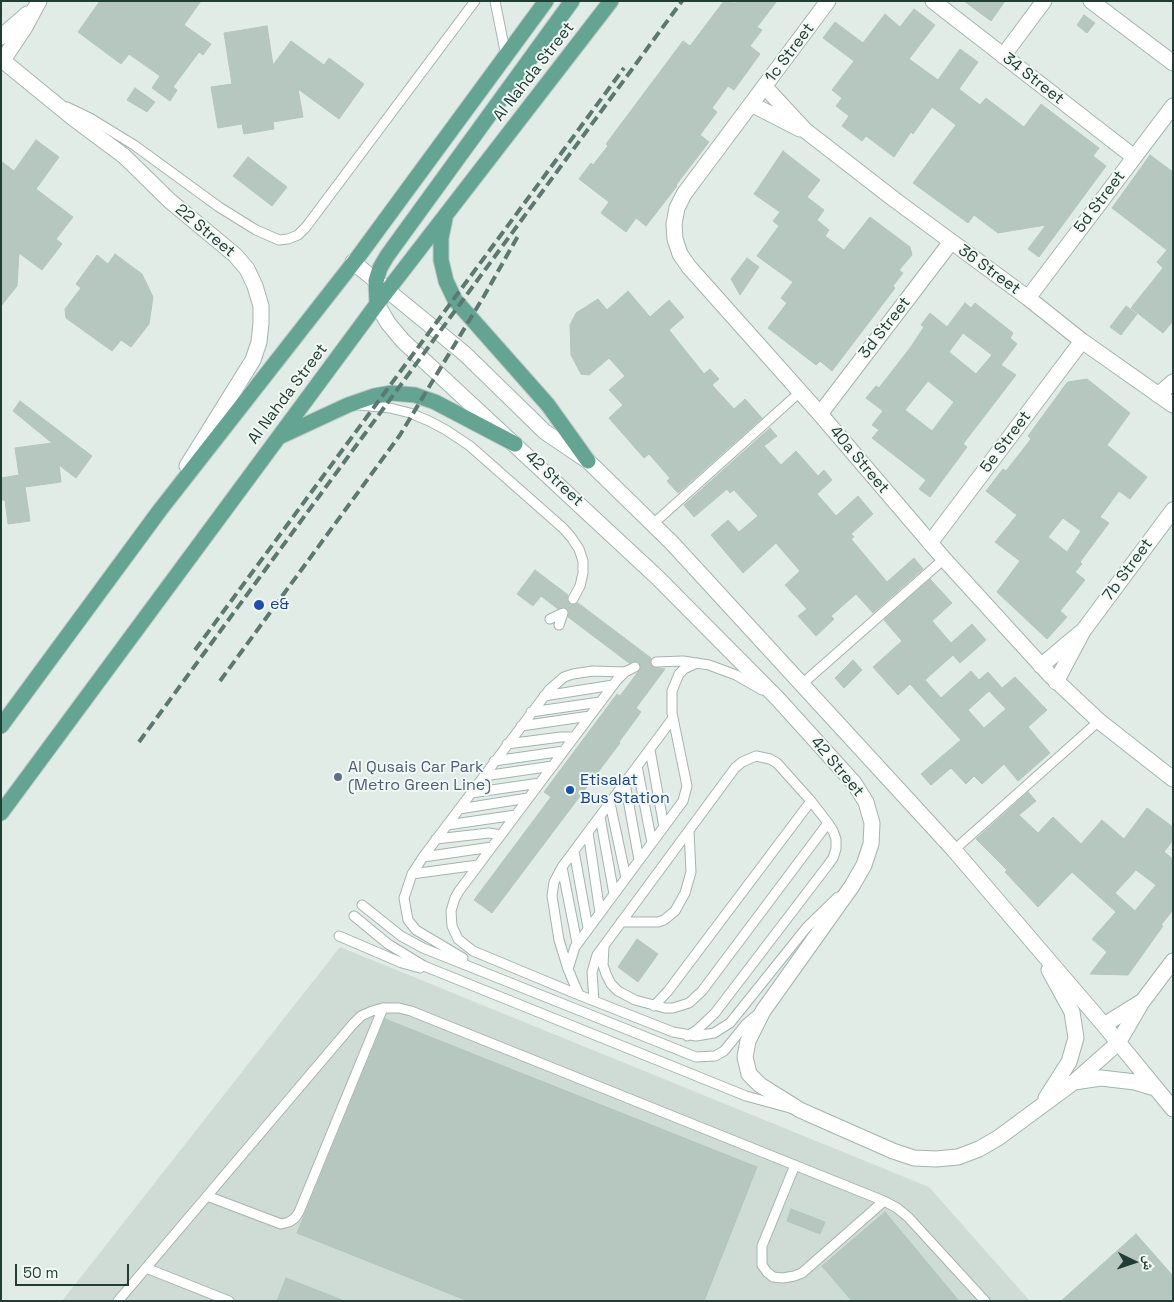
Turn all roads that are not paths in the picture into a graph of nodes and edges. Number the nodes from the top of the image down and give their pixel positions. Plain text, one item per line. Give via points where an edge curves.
1 (475, 1) edge
2 (495, 1) edge
3 (546, 1) edge
4 (572, 1) edge
5 (611, 1) edge
6 (828, 1) edge
7 (933, 1) edge
8 (1044, 1) edge
9 (1091, 1) edge
10 (36, 5) edge
11 (1, 37) edge
12 (506, 56) junction
13 (1003, 56) junction
14 (2, 59) edge
15 (1173, 63) edge
16 (764, 87) junction
17 (57, 103) junction
18 (752, 104) junction
19 (1173, 106) edge
20 (806, 132) junction
21 (1134, 157) junction
22 (446, 214) junction
23 (951, 242) junction
24 (353, 262) junction
25 (376, 281) junction
26 (388, 291) junction
27 (1028, 298) junction
28 (377, 304) junction
29 (1082, 341) junction
30 (1173, 382) edge
31 (800, 392) junction
32 (1158, 395) junction
33 (348, 405) junction
34 (1173, 405) edge
35 (820, 414) junction
36 (278, 438) junction
37 (516, 444) junction
38 (588, 461) junction
39 (160, 510) junction
40 (1173, 510) edge
41 (653, 524) junction
42 (930, 543) junction
43 (944, 560) junction
44 (573, 599) dead end
45 (550, 619) dead end
46 (559, 625) dead end
47 (1084, 631) junction
48 (656, 662) dead end
49 (697, 663) junction
50 (1041, 666) junction
51 (635, 667) dead end
52 (624, 672) junction
53 (1056, 682) junction
54 (802, 684) junction
55 (613, 685) junction
56 (544, 696) junction
57 (778, 699) junction
58 (600, 702) junction
59 (532, 712) junction
60 (590, 716) junction
61 (673, 718) junction
62 (1099, 721) junction
63 (1, 726) edge
64 (521, 726) junction
65 (574, 736) junction
66 (507, 744) junction
67 (650, 750) junction
68 (564, 751) junction
69 (494, 762) junction
70 (553, 766) junction
71 (637, 766) junction
72 (484, 776) junction
73 (1173, 779) edge
74 (540, 782) junction
75 (625, 783) junction
76 (471, 793) junction
77 (528, 798) junction
78 (811, 801) junction
79 (610, 803) junction
80 (459, 808) junction
81 (1, 813) edge
82 (516, 814) junction
83 (600, 817) junction
84 (828, 823) junction
85 (447, 825) junction
86 (664, 827) junction
87 (689, 830) junction
88 (588, 832) junction
89 (501, 835) junction
90 (436, 839) junction
91 (652, 843) junction
92 (492, 847) junction
93 (954, 850) junction
94 (574, 851) junction
95 (422, 857) junction
96 (639, 860) junction
97 (478, 865) junction
98 (562, 867) junction
99 (412, 874) junction
100 (626, 878) junction
101 (852, 886) junction
102 (614, 894) junction
103 (362, 905) dead end
104 (600, 913) junction
105 (354, 916) dead end
106 (621, 922) junction
107 (588, 928) junction
108 (339, 936) dead end
109 (1034, 942) junction
110 (577, 943) junction
111 (604, 945) junction
112 (1173, 961) edge
113 (568, 969) junction
114 (484, 971) junction
115 (437, 972) junction
116 (579, 995) junction
117 (594, 1001) junction
118 (1142, 1002) junction
119 (654, 1006) junction
120 (383, 1008) junction
121 (763, 1011) junction
122 (1104, 1025) junction
123 (687, 1036) junction
124 (1118, 1043) junction
125 (1074, 1082) junction
126 (1155, 1088) junction
127 (1041, 1105) junction
128 (1173, 1109) edge
129 (800, 1110) junction
130 (794, 1165) junction
131 (207, 1196) junction
132 (884, 1201) junction
133 (146, 1268) junction
134 (118, 1301) edge
135 (229, 1301) edge
136 (985, 1301) edge

1 - 17 lane via 306,227 288,239 279,240 256,230 134,145 90,118
2 - 12 lane
3 - 12 main road, Al Nahda Street
4 - 25 main road via 394,245
5 - 22 main road, Al Nahda Street
6 - 16 street, 1c Street
7 - 13 street, 34 Street
8 - 13 street
9 - 15 street
10 - 11 street
10 - 14 street
12 - 24 main road, Al Nahda Street
13 - 21 street, 34 Street
14 - 17 street, 22 Street
16 - 18 street, 1c Street
16 - 20 street, 36 Street
17 - 39 street, 22 Street via 124,156 170,201 235,254 255,286 261,306 259,342 253,360
18 - 20 street, 36 Street
18 - 31 street, 40a Street via 684,194 677,208 675,239 689,268
19 - 21 street, 5d Street
20 - 23 street, 36 Street
21 - 27 street, 5d Street
22 - 26 main road, Al Nahda Street
22 - 38 main road via 441,260 455,300 548,405
23 - 27 street, 36 Street
23 - 35 street, 3d Street
24 - 25 street, 42 Street
24 - 39 main road, Al Nahda Street
25 - 26 street, 42 Street
25 - 28 main road
26 - 28 main road, Al Nahda Street
26 - 38 street, 42 Street via 464,354 544,432
27 - 29 street, 36 Street
28 - 36 main road, Al Nahda Street
28 - 37 street, 42 Street via 403,341
29 - 32 street, 36 Street
29 - 42 street, 5e Street
30 - 32 street
31 - 35 street, 40a Street
31 - 41 lane
32 - 34 street, 36 Street
33 - 36 main road
33 - 37 main road via 391,393 415,395
33 - 44 lane via 410,413 438,425 470,446 571,537 583,561 580,586
35 - 42 street, 40a Street
36 - 81 main road, Al Nahda Street
37 - 57 street, 42 Street via 658,578
38 - 41 street, 42 Street
39 - 63 main road, Al Nahda Street
40 - 47 street, 7b Street
41 - 54 street, 42 Street
42 - 43 street, 40a Street
43 - 50 street, 40a Street
43 - 54 lane
45 - 46 lane via 563,613
47 - 50 street, 7b Street
47 - 53 street, 7b Street
48 - 49 lane
49 - 57 lane via 736,675
49 - 61 lane via 684,669 675,680 670,703
50 - 53 street, 40a Street
51 - 52 lane
52 - 55 lane
52 - 56 lane via 573,674 555,683
53 - 62 street, 40a Street
54 - 93 street, 42 Street
55 - 56 lane
55 - 58 lane
56 - 59 lane
57 - 101 street, 42 Street via 854,783 866,802 872,823 871,844
58 - 59 lane
58 - 60 lane
59 - 64 lane
60 - 64 lane
60 - 65 lane
61 - 67 lane
61 - 86 lane via 686,791 683,801
62 - 73 street, 40a Street
62 - 93 lane
64 - 66 lane
65 - 66 lane
65 - 68 lane
66 - 69 lane
67 - 71 lane
67 - 86 lane
68 - 69 lane
68 - 70 lane
69 - 72 lane
70 - 72 lane
70 - 74 lane
71 - 75 lane
71 - 91 lane
72 - 76 lane
74 - 76 lane
74 - 77 lane
75 - 79 lane
75 - 96 lane
76 - 80 lane
77 - 80 lane
77 - 82 lane
78 - 84 lane
78 - 87 lane via 777,763 756,756 735,768
78 - 119 lane
79 - 83 lane
79 - 100 lane
80 - 85 lane
82 - 85 lane
82 - 89 lane
83 - 88 lane
83 - 102 lane
84 - 119 lane via 696,998 673,1008
84 - 123 lane via 836,839 836,849 828,866 715,1012
85 - 90 lane
86 - 91 lane
87 - 106 lane
87 - 106 lane via 691,872 686,893 675,911 658,922
88 - 94 lane
88 - 104 lane
89 - 90 lane via 489,833
89 - 92 lane
90 - 95 lane
91 - 96 lane
92 - 95 lane
92 - 97 lane
93 - 109 street, 42 Street
94 - 98 lane
94 - 107 lane
95 - 99 lane
96 - 100 lane
97 - 99 lane
97 - 116 lane via 452,904 451,919 458,939 473,951
98 - 110 lane
98 - 113 lane via 554,882 552,896 559,940
99 - 114 lane via 404,898 408,920 416,930
100 - 102 lane
101 - 121 street, 42 Street
101 - 123 lane via 807,927 730,1023 714,1033
102 - 104 lane
103 - 114 lane via 412,943
104 - 107 lane
105 - 115 lane via 400,952
106 - 111 lane
107 - 110 lane
108 - 115 lane via 402,963
109 - 122 street, 42 Street
109 - 127 street, 42 Street via 1072,1012 1076,1038 1069,1062
110 - 113 lane
111 - 117 lane via 592,972
111 - 119 lane via 603,965 611,984 627,996
112 - 118 street
113 - 116 lane
114 - 121 lane via 696,1057 715,1056 724,1051 746,1024
115 - 129 lane via 746,1096
116 - 117 lane
117 - 123 lane
118 - 122 street
118 - 124 street
120 - 130 lane via 411,1011
120 - 131 lane via 361,1016 353,1024
120 - 131 lane via 295,1218 281,1224
121 - 129 street, 42 Street via 748,1041 745,1057 749,1074 760,1085
122 - 124 street, 42 Street
124 - 125 street, 42 Street
124 - 126 street, 42 Street
125 - 126 street, 42 Street via 1101,1078
125 - 127 street, 42 Street
126 - 128 street, 42 Street
127 - 129 street, 42 Street via 979,1149 936,1159 914,1158 893,1151
130 - 132 lane
130 - 132 lane via 762,1246 762,1265 773,1277 802,1273
131 - 133 lane
132 - 136 lane via 908,1217
133 - 134 lane
133 - 135 lane

